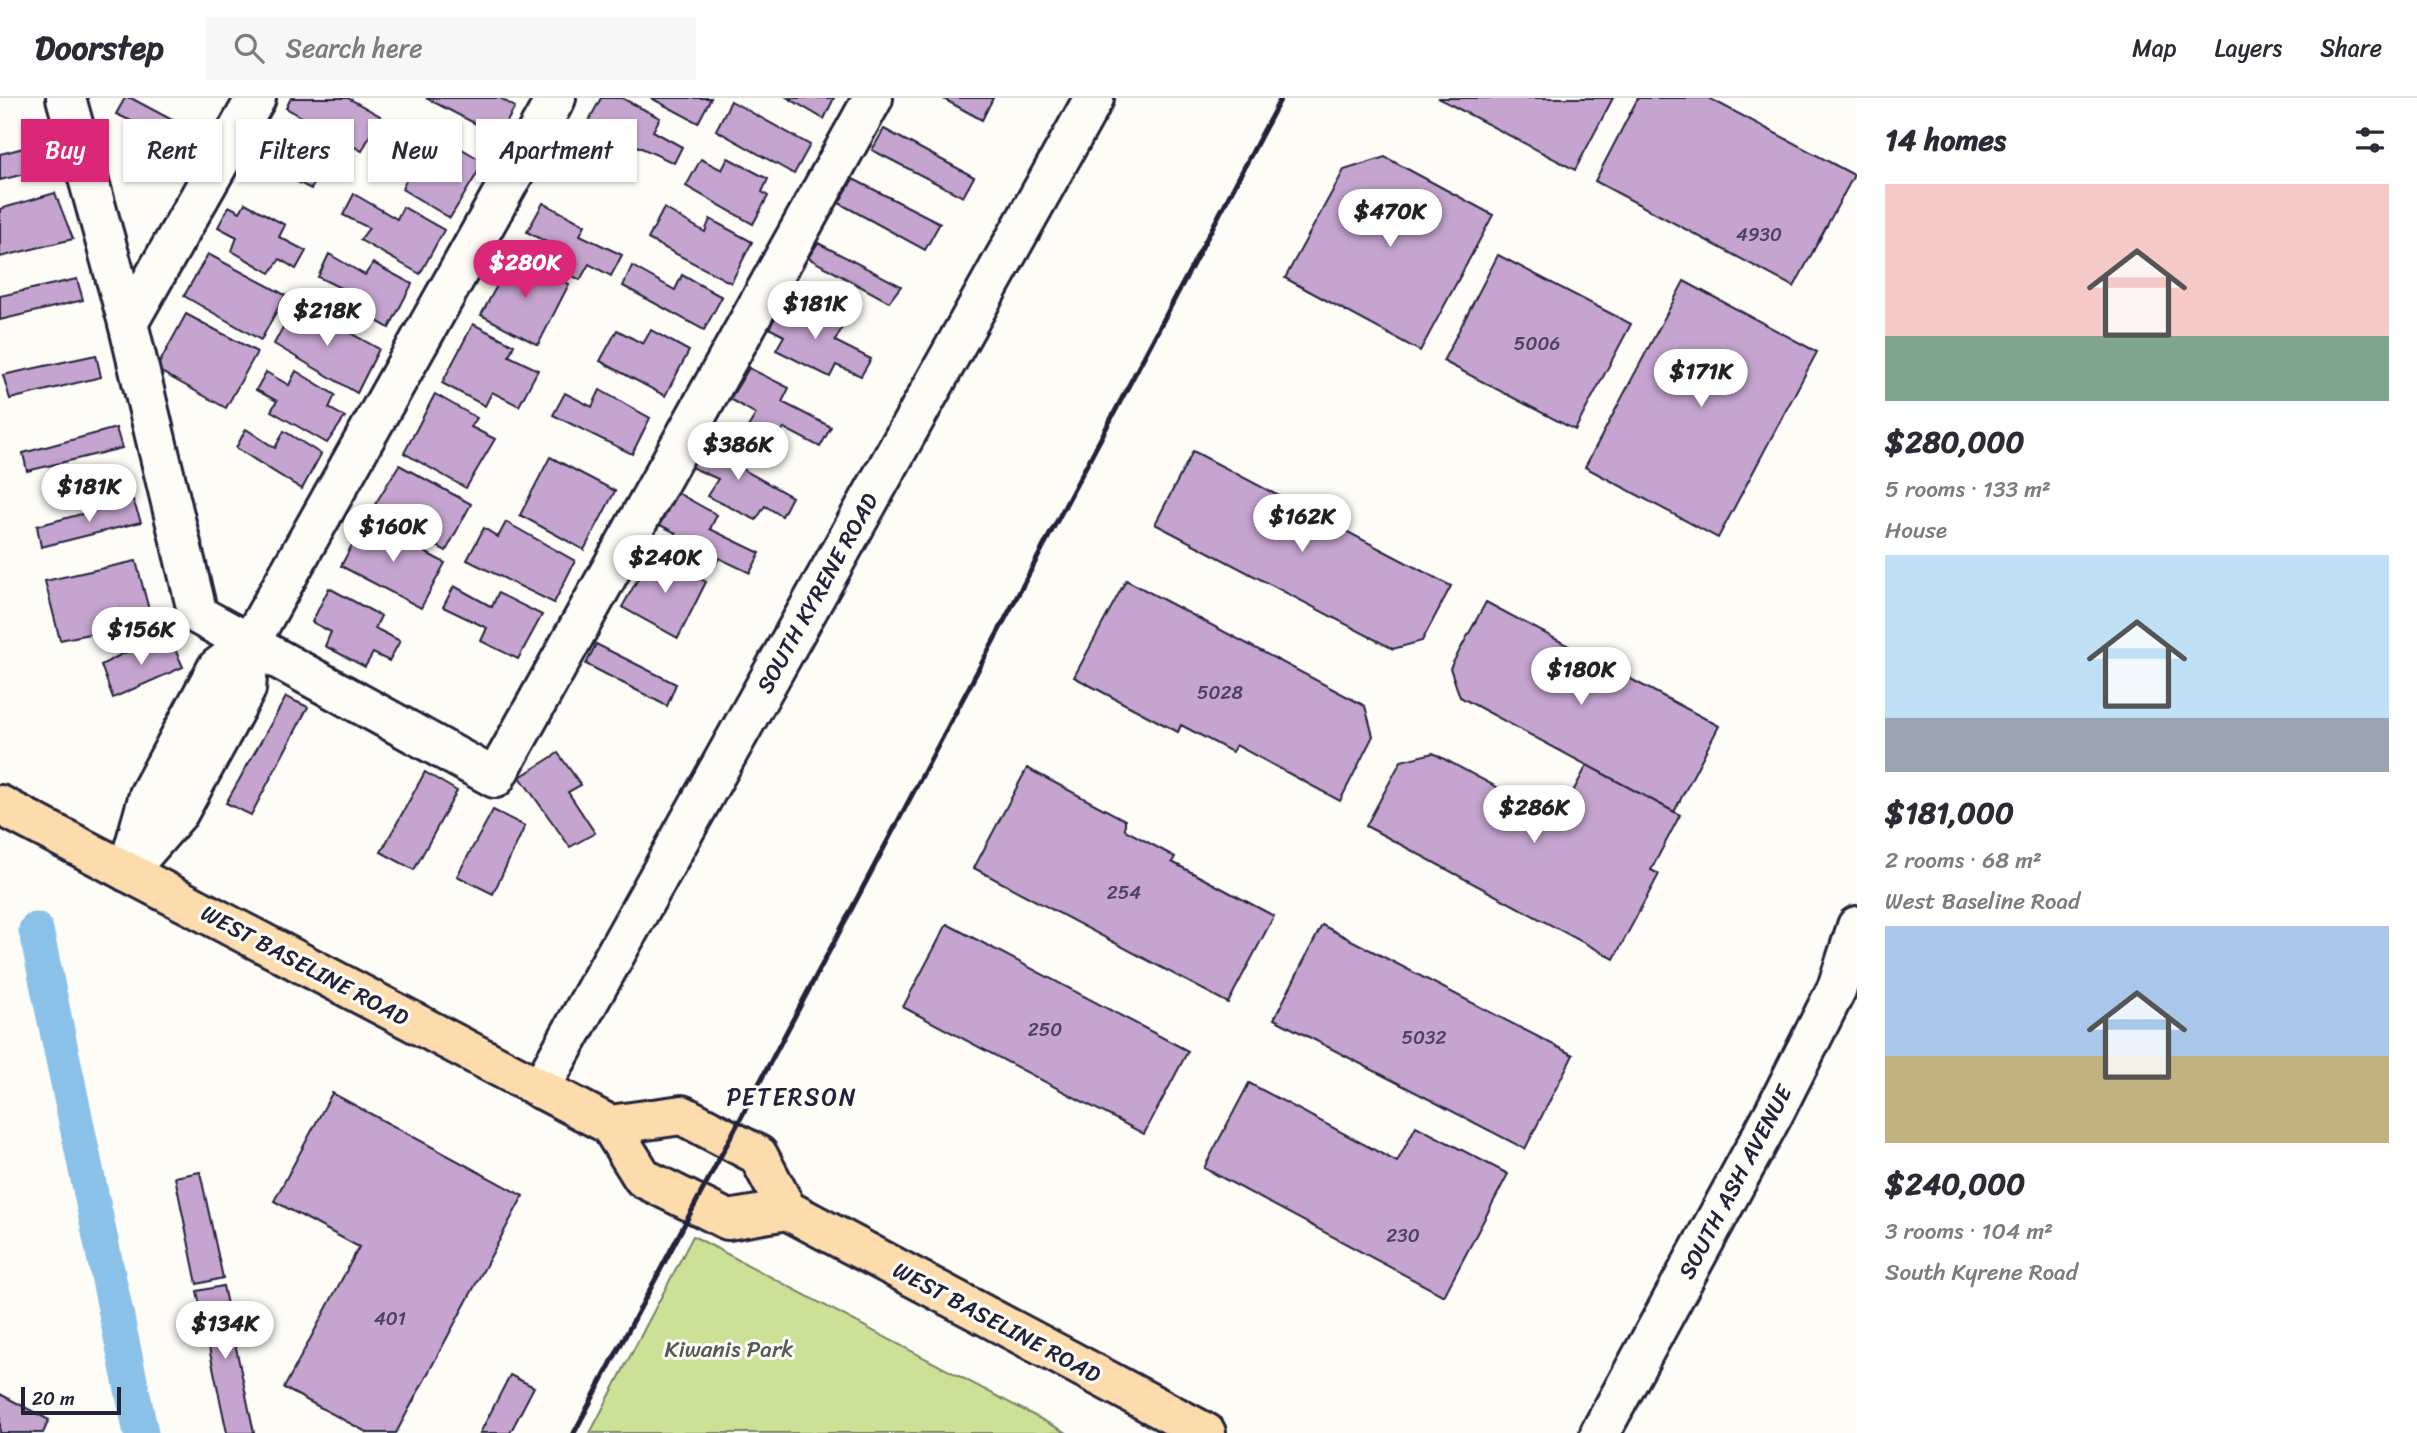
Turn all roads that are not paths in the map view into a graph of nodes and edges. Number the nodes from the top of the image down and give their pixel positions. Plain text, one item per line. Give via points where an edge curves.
1 (66, 98) edge
2 (256, 98) edge
3 (556, 98) edge
4 (873, 98) edge
5 (1094, 98) edge
6 (128, 323) junction
7 (250, 643) junction
8 (0, 805) edge
9 (127, 872) junction
10 (1857, 926) edge
11 (540, 1089) junction
12 (610, 1125) junction
13 (787, 1210) junction
14 (1206, 1433) edge
15 (1600, 1433) edge

1 - 6 street
2 - 6 street
3 - 7 street
4 - 7 street via 495,778
5 - 11 street, SOUTH KYRENE ROAD
6 - 7 street via 198,615
7 - 9 street via 246,689 178,812
8 - 9 main road, WEST BASELINE ROAD
9 - 11 main road, WEST BASELINE ROAD
10 - 15 street, SOUTH ASH AVENUE via 1837,988 1782,1098
11 - 12 main road, WEST BASELINE ROAD
12 - 13 main road via 643,1178 728,1220
12 - 13 main road via 682,1115 758,1154
13 - 14 main road, WEST BASELINE ROAD

